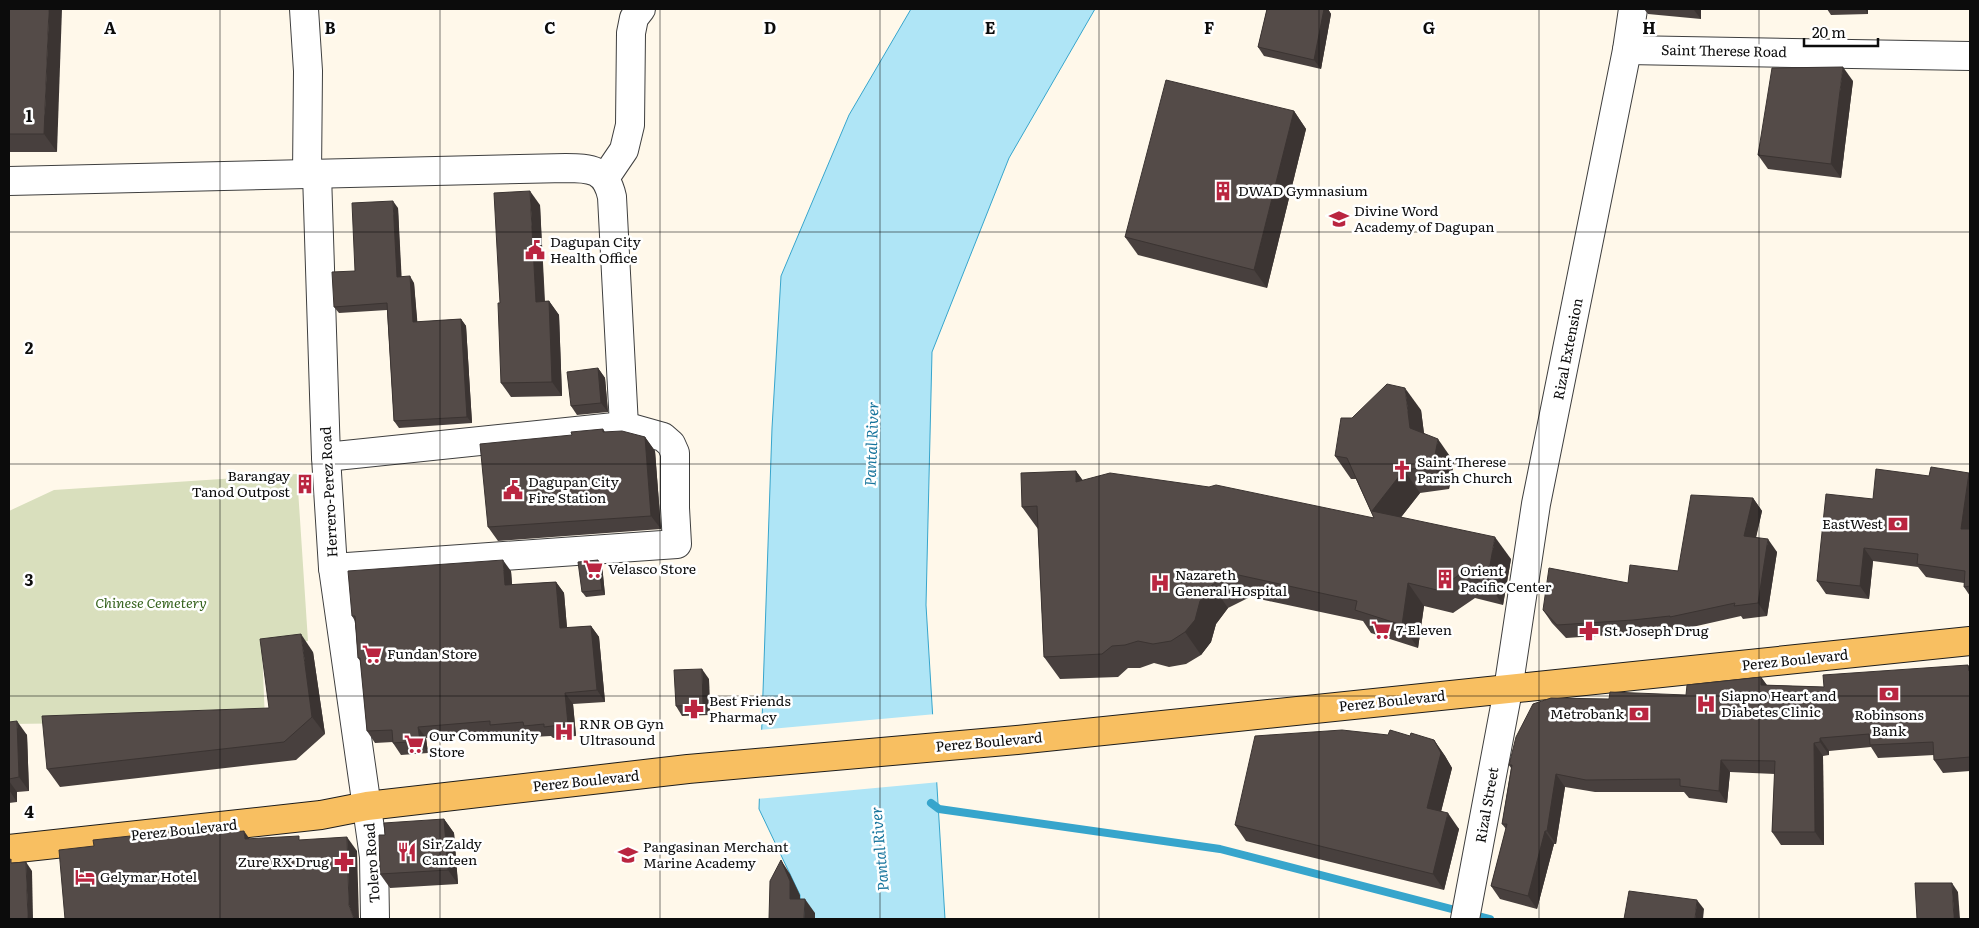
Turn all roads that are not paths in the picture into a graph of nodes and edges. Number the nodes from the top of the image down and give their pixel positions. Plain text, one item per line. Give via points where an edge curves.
1 (304, 9) edge
2 (641, 9) edge
3 (1633, 9) edge
4 (1627, 50) junction
5 (1970, 56) edge
6 (312, 174) junction
7 (605, 178) junction
8 (9, 180) edge
9 (624, 426) junction
10 (326, 457) junction
11 (333, 568) junction
12 (1970, 641) edge
13 (1508, 690) junction
14 (367, 806) junction
15 (9, 850) edge
16 (375, 919) edge
17 (1465, 919) edge

1 - 6 street, Herrero-Perez Road
2 - 7 street via 634,18 631,33 630,125 624,150
3 - 4 street, Rizal Extension
4 - 5 street, Saint Therese Road
4 - 13 street, Rizal Extension via 1536,504
6 - 7 street via 582,168 596,171
6 - 8 street
6 - 10 street, Herrero-Perez Road
7 - 9 street via 612,196
9 - 10 street
9 - 11 street via 663,437 671,444 675,453 677,544
10 - 11 street, Herrero-Perez Road
11 - 14 street, Herrero-Perez Road
12 - 13 main road, Perez Boulevard
13 - 14 main road, Perez Boulevard via 1017,740 688,769
13 - 17 street, Rizal Street
14 - 15 main road, Perez Boulevard via 321,815
14 - 16 street, Tolero Road via 374,857

